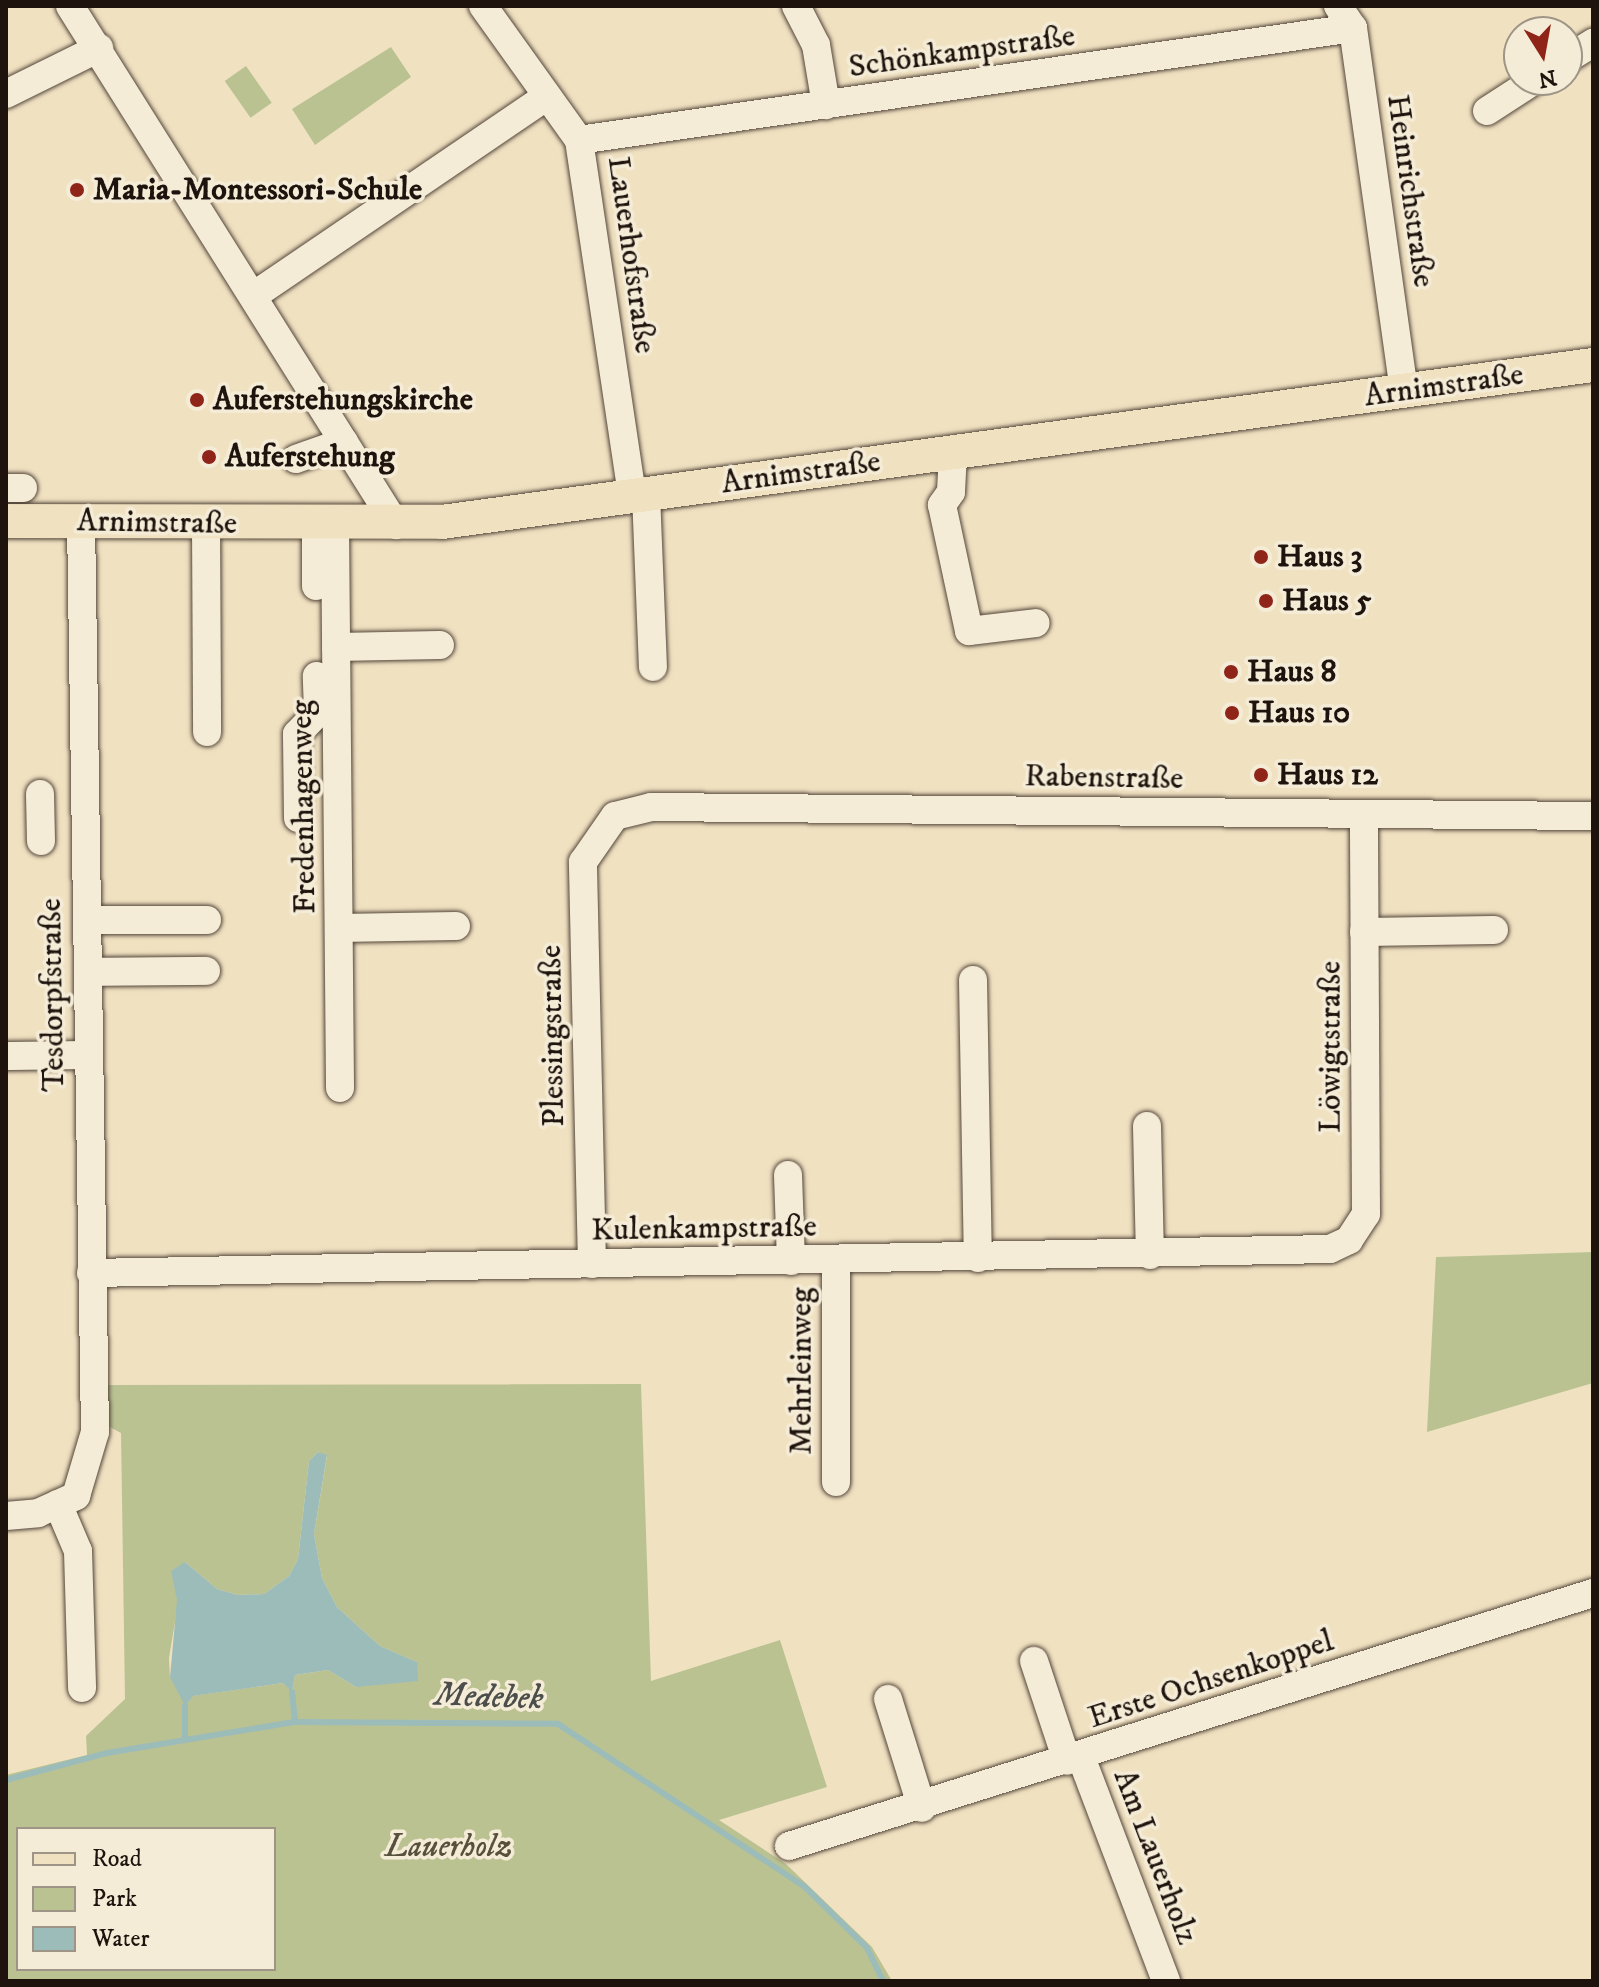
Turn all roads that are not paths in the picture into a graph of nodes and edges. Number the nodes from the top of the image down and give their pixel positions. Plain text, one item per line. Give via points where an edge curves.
1 (70, 6) edge
2 (483, 6) edge
3 (796, 6) edge
4 (1346, 17) edge
5 (99, 48) junction
6 (6, 94) edge
7 (547, 96) junction
8 (1510, 96) edge
9 (826, 105) junction
10 (1487, 111) dead end
11 (579, 140) junction
12 (256, 294) junction
13 (1593, 365) edge
14 (1404, 391) junction
15 (344, 442) junction
16 (953, 453) junction
17 (296, 459) dead end
18 (639, 495) junction
19 (6, 521) edge
20 (81, 522) junction
21 (206, 523) junction
22 (325, 525) junction
23 (396, 525) junction
24 (1036, 623) dead end
25 (440, 645) dead end
26 (336, 647) junction
27 (653, 667) dead end
28 (207, 732) dead end
29 (1364, 814) junction
30 (615, 816) joint
31 (1593, 816) edge
32 (41, 818) dead end
33 (298, 818) dead end
34 (85, 820) junction
35 (87, 920) junction
36 (207, 920) dead end
37 (456, 926) dead end
38 (339, 928) junction
39 (1494, 930) dead end
40 (1364, 932) junction
41 (206, 971) dead end
42 (88, 972) junction
43 (973, 980) dead end
44 (6, 1043) edge
45 (89, 1055) junction
46 (6, 1056) edge
47 (340, 1088) dead end
48 (1147, 1126) dead end
49 (788, 1175) dead end
50 (1318, 1252) joint
51 (1150, 1255) junction
52 (978, 1258) junction
53 (836, 1260) junction
54 (791, 1261) junction
55 (592, 1264) junction
56 (91, 1273) junction
57 (836, 1482) dead end
58 (58, 1504) junction
59 (6, 1516) edge
60 (1593, 1593) edge
61 (1034, 1661) dead end
62 (82, 1688) dead end
63 (888, 1699) dead end
64 (1074, 1759) junction
65 (922, 1808) junction
66 (789, 1846) dead end
67 (1166, 1981) edge

1 - 5 street
2 - 7 street, Lauerhofstraße
3 - 9 street via 816,45
4 - 9 street, Schönkampstraße
4 - 14 street, Heinrichstraße
5 - 6 street
5 - 12 street
7 - 11 street, Lauerhofstraße
7 - 12 street
8 - 10 street
9 - 11 street, Schönkampstraße
11 - 18 street, Lauerhofstraße
12 - 15 street
13 - 14 main road, Arnimstraße
14 - 16 main road, Arnimstraße
15 - 17 street
15 - 23 street
16 - 18 main road, Arnimstraße
16 - 24 street via 951,492 942,505 969,631
18 - 23 main road, Arnimstraße
18 - 27 street, Lauerhofstraße
19 - 20 main road, Arnimstraße
20 - 21 main road, Arnimstraße
20 - 34 street, Tesdorpfstraße
21 - 22 main road, Arnimstraße
21 - 28 street
22 - 23 main road, Arnimstraße
22 - 26 street, Fredenhagenweg
22 - 33 street via 318,712 297,734
25 - 26 street
26 - 38 street, Fredenhagenweg
29 - 30 street, Rabenstraße via 651,807
29 - 31 street, Rabenstraße
29 - 40 street, Löwigtstraße
30 - 55 street, Plessingstraße via 583,862
32 - 34 street
34 - 35 street, Tesdorpfstraße
35 - 36 street
35 - 42 street, Tesdorpfstraße
37 - 38 street
38 - 47 street, Fredenhagenweg
39 - 40 street
40 - 50 street, Löwigtstraße via 1366,1214 1349,1240
41 - 42 street
42 - 45 street, Tesdorpfstraße via 95,1009
43 - 52 street via 980,1076
44 - 46 street
45 - 46 street
45 - 56 street, Tesdorpfstraße
48 - 51 street
49 - 54 street
50 - 51 street, Kulenkampstraße
51 - 52 street, Kulenkampstraße
52 - 53 street, Kulenkampstraße
53 - 54 street, Kulenkampstraße
53 - 57 street, Mehrleinweg
54 - 55 street, Kulenkampstraße
55 - 56 street, Kulenkampstraße
56 - 58 street, Tesdorpfstraße via 95,1432 89,1467 76,1496
58 - 59 street
58 - 62 street via 78,1551
60 - 64 street, Erste Ochsenkoppel
61 - 64 street, Am Lauerholz
63 - 65 street
64 - 65 street, Erste Ochsenkoppel
64 - 67 street, Am Lauerholz
65 - 66 street, Erste Ochsenkoppel

